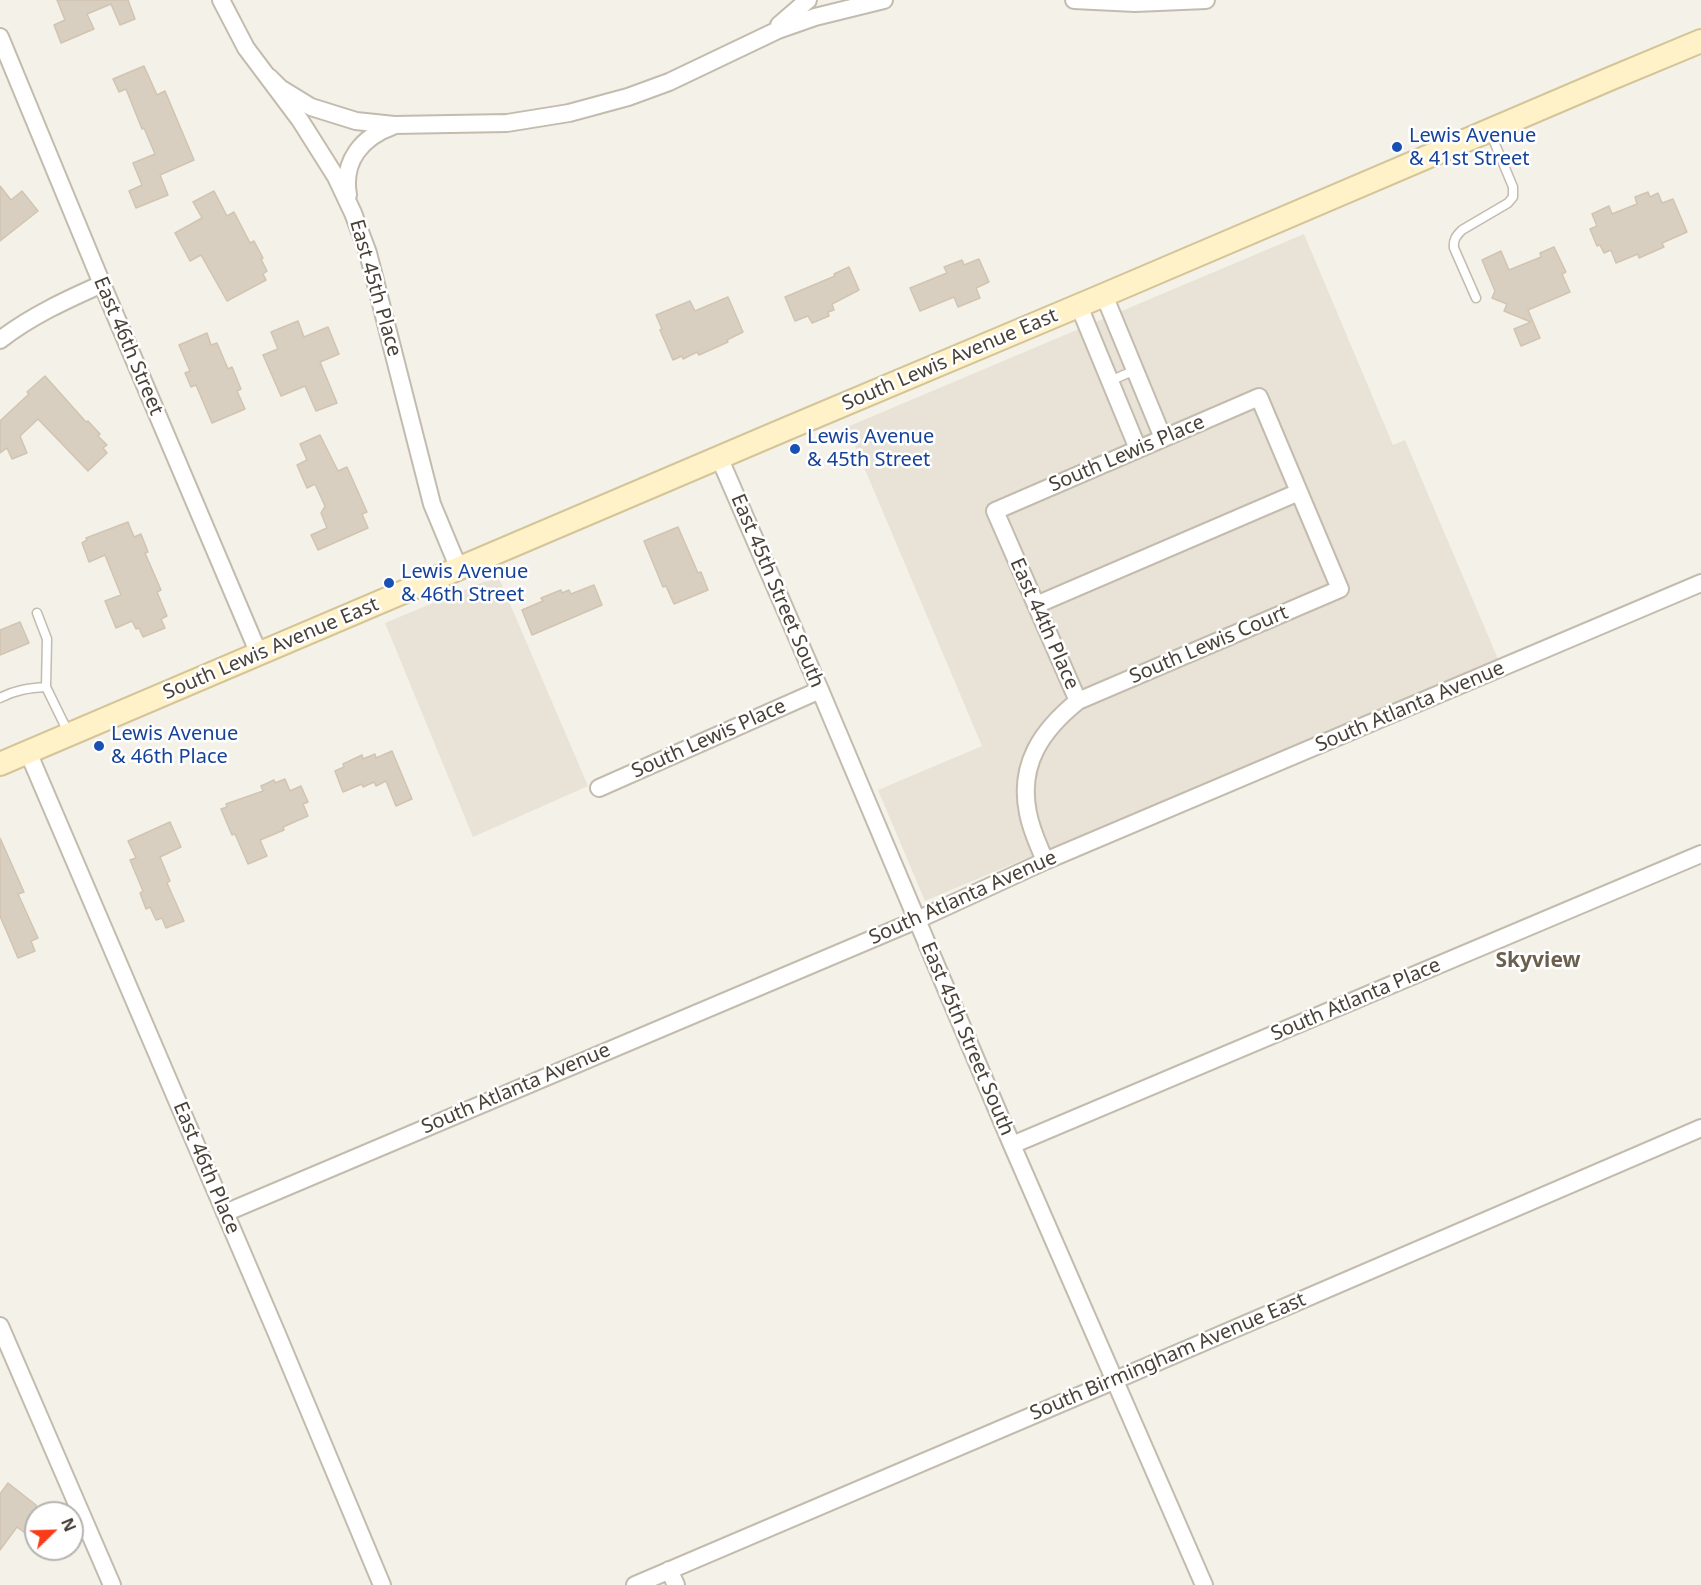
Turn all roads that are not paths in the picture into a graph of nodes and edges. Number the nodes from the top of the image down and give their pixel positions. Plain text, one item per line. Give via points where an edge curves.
1 (221, 0) edge
2 (808, 0) edge
3 (884, 0) edge
4 (1074, 0) edge
5 (1206, 0) edge
6 (769, 33) junction
7 (0, 37) edge
8 (1701, 41) edge
9 (269, 78) junction
10 (394, 125) junction
11 (1490, 130) junction
12 (350, 206) junction
13 (102, 284) junction
14 (1104, 295) junction
15 (1476, 298) dead end
16 (1079, 306) junction
17 (0, 340) edge
18 (1135, 370) junction
19 (1110, 381) junction
20 (1163, 438) junction
21 (1138, 448) junction
22 (719, 457) junction
23 (1299, 492) junction
24 (995, 511) joint
25 (459, 569) junction
26 (1701, 583) edge
27 (1036, 605) junction
28 (38, 613) dead end
29 (259, 654) junction
30 (46, 687) junction
31 (820, 690) junction
32 (0, 698) edge
33 (1078, 701) junction
34 (69, 734) junction
35 (28, 752) junction
36 (1, 761) edge
37 (599, 788) dead end
38 (1701, 854) edge
39 (1045, 861) junction
40 (917, 920) junction
41 (1700, 1131) edge
42 (1012, 1145) junction
43 (225, 1213) junction
44 (0, 1326) edge
45 (1114, 1381) junction
46 (673, 1578) edge
47 (112, 1585) edge
48 (382, 1585) edge
49 (635, 1585) edge
50 (1204, 1585) edge

1 - 9 street, East 45th Place via 246,48
2 - 6 street
3 - 6 street
4 - 5 street
6 - 10 street via 669,81 569,113 507,123
7 - 13 street, East 46th Street
8 - 11 main road, South Lewis Avenue East
9 - 10 street via 312,107 356,121
9 - 12 street, East 45th Place via 300,120
10 - 12 street via 370,136 353,157 346,184
11 - 14 main road, South Lewis Avenue East
11 - 15 lane via 1513,187 1513,197 1462,230 1453,242
12 - 25 street, East 45th Place via 368,253 432,504
13 - 17 street via 56,305
13 - 29 street, East 46th Street
14 - 16 main road, South Lewis Avenue East
14 - 18 street
16 - 19 street
16 - 22 main road, South Lewis Avenue East
18 - 19 lane
18 - 20 street
19 - 21 street
20 - 21 street, South Lewis Place
20 - 23 street, South Lewis Place via 1259,397
21 - 24 street, South Lewis Place
22 - 25 main road, South Lewis Avenue East
22 - 31 street, East 45th Street South
23 - 27 street
23 - 33 street, South Lewis Court via 1340,589
24 - 27 street, East 44th Place
25 - 29 main road, South Lewis Avenue East
26 - 39 street, South Atlanta Avenue
27 - 33 street, East 44th Place
28 - 30 lane via 47,639
29 - 34 main road, South Lewis Avenue East
30 - 32 lane via 28,688
30 - 34 lane
31 - 37 street, South Lewis Place
31 - 40 street, East 45th Street South
33 - 39 street, East 44th Place via 1046,731 1027,771 1028,813
34 - 35 main road, South Lewis Avenue East
35 - 36 main road, South Lewis Avenue East
35 - 43 street, East 46th Place
38 - 42 street, South Atlanta Place
39 - 40 street, South Atlanta Avenue
40 - 42 street, East 45th Street South
40 - 43 street, South Atlanta Avenue
41 - 45 street, South Birmingham Avenue East
42 - 45 street, East 45th Street South
43 - 48 street, East 46th Place
44 - 47 street
45 - 46 street, South Birmingham Avenue East
45 - 50 street, East 45th Street South
46 - 49 street, South Birmingham Avenue East

